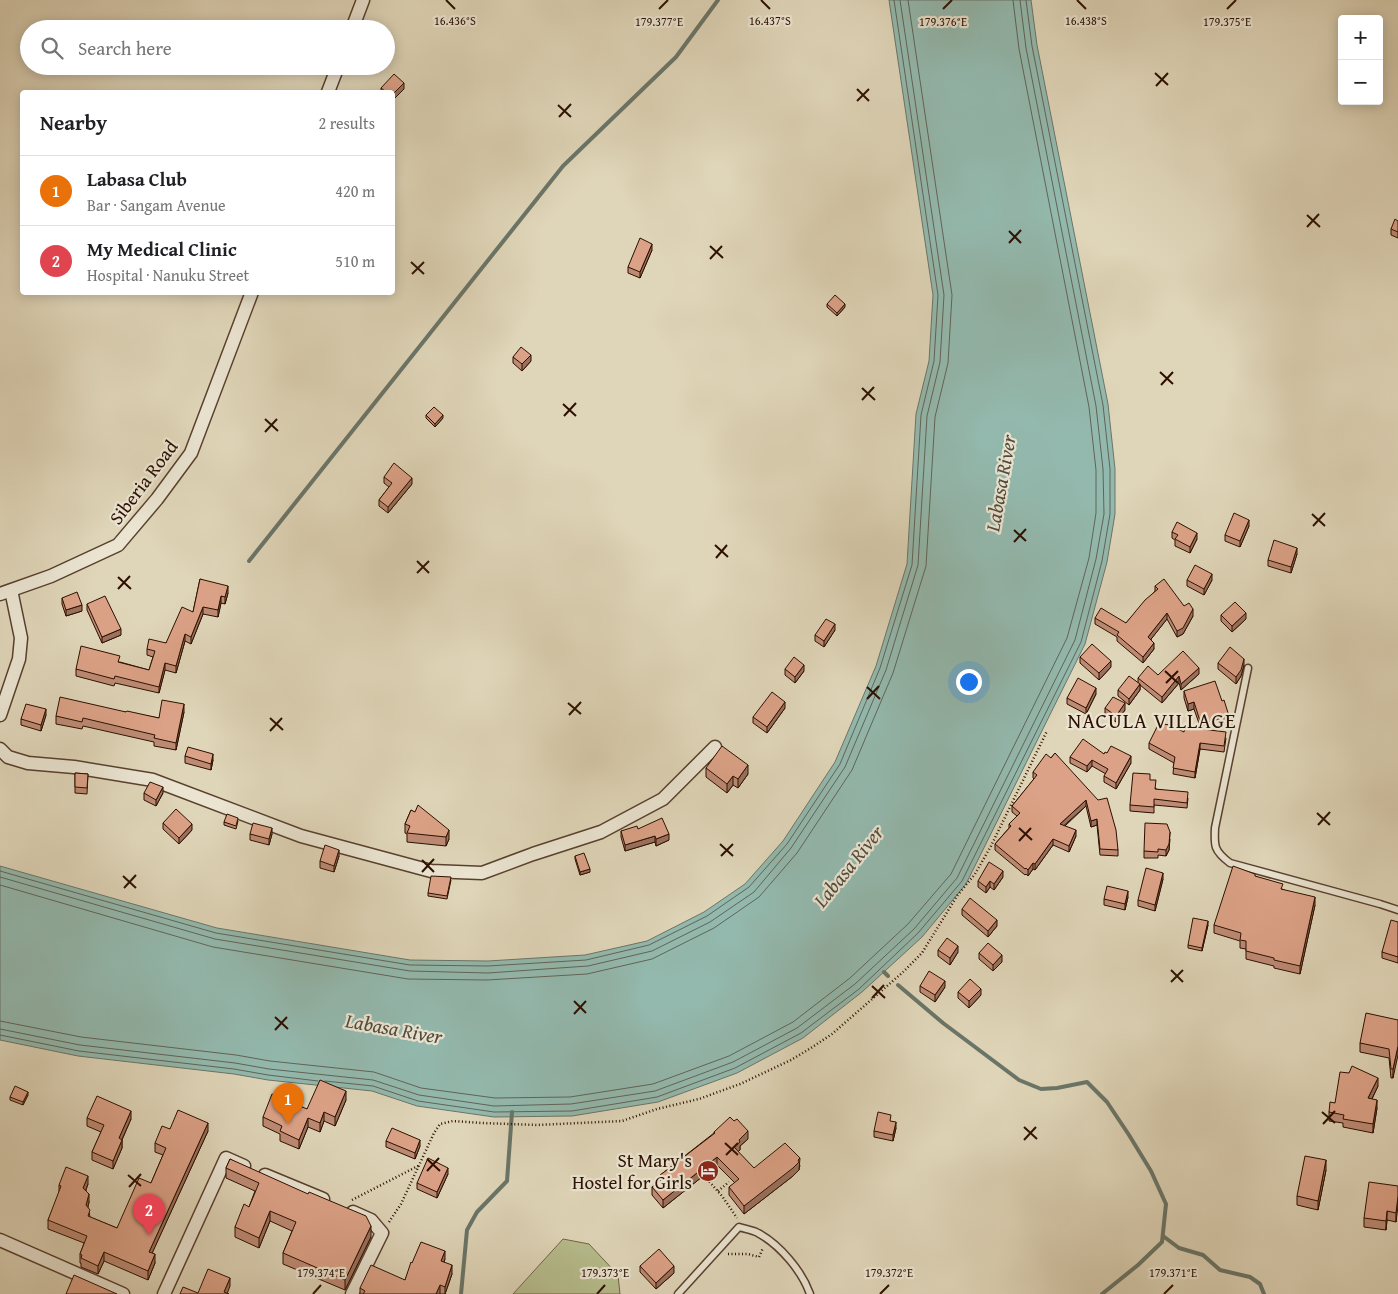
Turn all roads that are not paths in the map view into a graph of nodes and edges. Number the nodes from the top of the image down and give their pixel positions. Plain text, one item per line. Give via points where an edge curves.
1 (363, 0) edge
2 (355, 20) edge
3 (335, 75) edge
4 (329, 90) edge
5 (251, 295) edge
6 (6, 592) edge
7 (1248, 668) dead end
8 (0, 715) edge
9 (715, 747) dead end
10 (0, 749) edge
11 (1398, 910) edge
12 (0, 1240) edge
13 (123, 1294) edge
14 (164, 1294) edge
15 (352, 1294) edge
16 (678, 1294) edge
17 (810, 1294) edge

1 - 2 street
3 - 4 street
5 - 6 street, Siberia Road via 191,453 157,499 118,545 51,576
6 - 8 street via 21,638 19,659
7 - 11 lane via 1215,828 1214,847 1230,863
9 - 10 street via 663,799 601,832 482,874 431,871 301,836 153,780 28,763 8,757
12 - 13 street
14 - 15 street via 226,1158 371,1220 382,1233
16 - 17 lane via 739,1227 758,1233 783,1252

